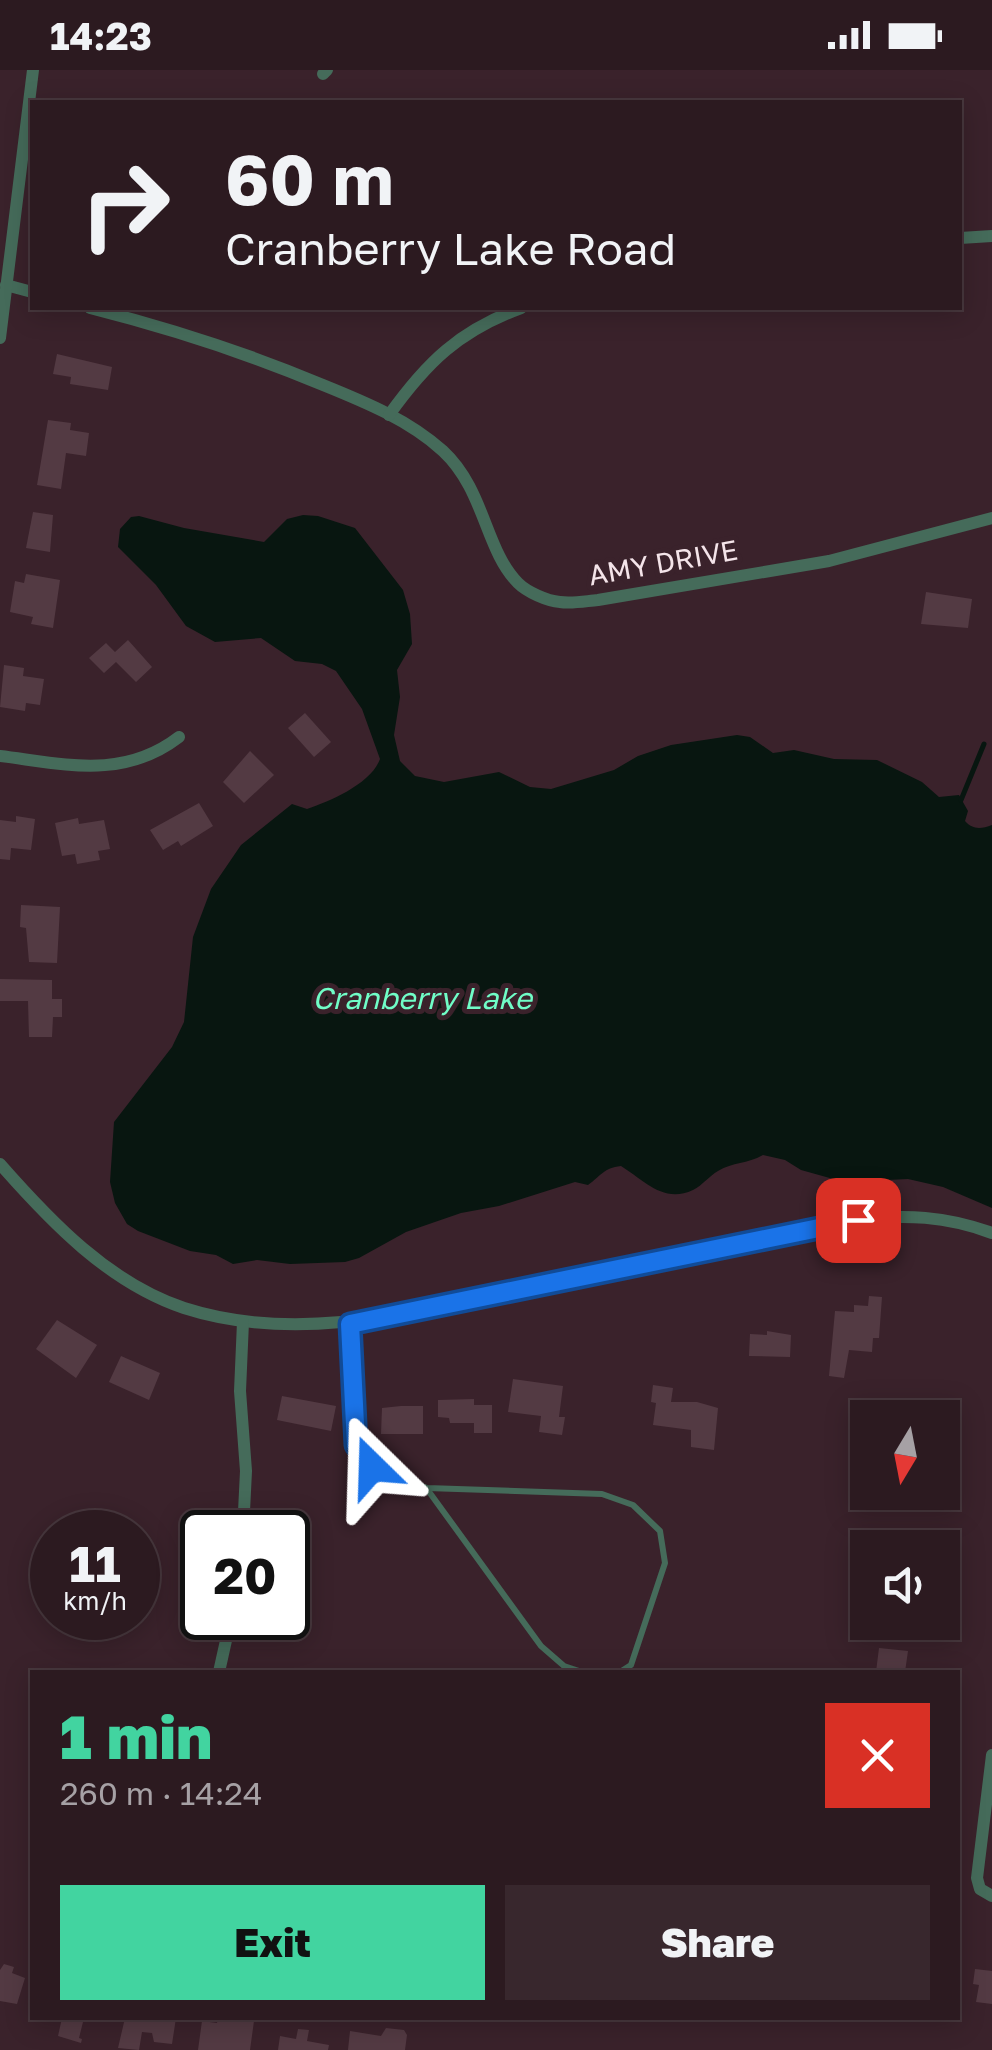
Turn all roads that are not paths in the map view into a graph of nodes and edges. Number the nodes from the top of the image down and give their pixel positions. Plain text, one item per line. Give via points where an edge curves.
1 (33, 70) edge
2 (992, 236) edge
3 (962, 238) edge
4 (6, 285) junction
5 (30, 291) edge
6 (97, 310) edge
7 (517, 310) edge
8 (0, 338) edge
9 (389, 415) junction
10 (992, 518) edge
11 (179, 737) dead end
12 (0, 756) edge
13 (0, 1164) edge
14 (992, 1233) edge
15 (243, 1322) junction
16 (350, 1324) junction
17 (427, 1488) junction
18 (244, 1510) edge
19 (226, 1640) edge
20 (219, 1670) edge
21 (576, 1670) edge
22 (623, 1670) edge
23 (992, 1756) edge
24 (986, 1892) edge

1 - 4 street
2 - 3 street
4 - 5 street
4 - 8 street
6 - 9 street, AMY DRIVE via 223,347
7 - 9 street via 466,332 442,351
9 - 10 street, AMY DRIVE via 452,460 519,584 560,602 828,560
11 - 12 street via 131,764 81,766
13 - 15 street via 56,1224 131,1283 182,1308
14 - 16 street via 924,1216 858,1220
15 - 16 street
15 - 18 street
16 - 17 lane via 356,1445 372,1467
17 - 21 lane via 541,1646
17 - 22 lane via 602,1494 633,1505 660,1531 665,1563 631,1665
19 - 20 street
23 - 24 street via 977,1878

